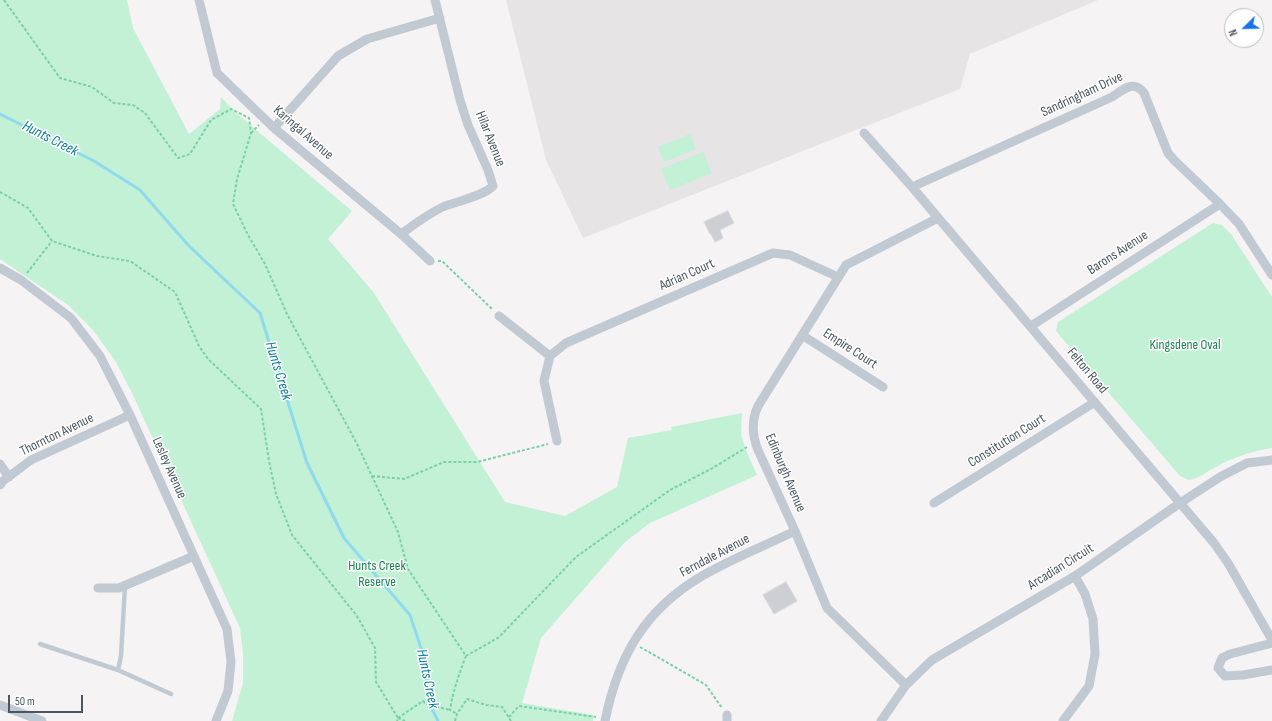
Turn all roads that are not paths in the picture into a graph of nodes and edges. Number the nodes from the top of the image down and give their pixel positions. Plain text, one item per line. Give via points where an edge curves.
1 (199, 0) edge
2 (435, 0) edge
3 (440, 18) junction
4 (274, 128) junction
5 (864, 133) dead end
6 (912, 187) junction
7 (1220, 204) junction
8 (938, 218) junction
9 (401, 234) junction
10 (430, 261) road end
11 (0, 268) edge
12 (1272, 275) edge
13 (838, 277) junction
14 (499, 316) road end
15 (1030, 326) junction
16 (802, 335) junction
17 (550, 356) junction
18 (883, 387) dead end
19 (1095, 402) junction
20 (130, 415) junction
21 (557, 441) road end
22 (1272, 460) edge
23 (0, 464) edge
24 (9, 477) junction
25 (0, 485) edge
26 (1180, 503) junction
27 (934, 504) dead end
28 (795, 532) junction
29 (194, 556) junction
30 (1075, 576) junction
31 (125, 586) junction
32 (98, 588) dead end
33 (1272, 642) edge
34 (40, 644) dead end
35 (118, 670) junction
36 (1272, 670) edge
37 (906, 685) junction
38 (171, 694) dead end
39 (0, 705) edge
40 (605, 719) edge
41 (42, 721) edge
42 (216, 721) edge
43 (881, 721) edge
44 (1063, 721) edge

1 - 4 street, Karingal Avenue via 217,73
2 - 3 street, Hilar Avenue
3 - 4 street via 367,39 338,56
3 - 9 street, Hilar Avenue via 464,113 494,186 445,207
4 - 9 street, Karingal Avenue
5 - 6 street, Felton Road
6 - 7 street, Sandringham Drive via 1132,86 1144,93 1168,153
6 - 8 street, Felton Road
7 - 12 street, Sandringham Drive via 1241,227
7 - 15 street, Barons Avenue
8 - 13 street, Edinburgh Avenue via 846,265
8 - 15 street, Felton Road
9 - 10 street, Karingal Avenue
11 - 20 street, Lesley Avenue via 21,280 71,318 100,356
13 - 16 street, Edinburgh Avenue
13 - 17 street, Adrian Court via 790,255 773,252 566,343
14 - 17 street
15 - 19 street, Felton Road
16 - 18 street, Empire Court
16 - 28 street, Edinburgh Avenue via 754,413 752,431
17 - 21 street via 544,381
19 - 26 street, Felton Road
19 - 27 street, Constitution Court
20 - 24 street, Thornton Avenue via 31,460
20 - 29 street, Lesley Avenue
22 - 26 street, Arcadian Circuit via 1247,463
23 - 24 street
24 - 25 street, Thornton Avenue
26 - 30 street, Arcadian Circuit
26 - 33 street, Felton Road via 1228,563
28 - 37 street, Edinburgh Avenue via 827,608
28 - 40 street, Ferndale Avenue via 703,576 674,595 658,610 633,642 621,665 612,687
29 - 31 street
29 - 42 street, Lesley Avenue via 228,636 231,662 228,691
30 - 37 street, Arcadian Circuit via 932,660
30 - 44 street via 1085,594 1093,619 1095,654 1088,686
31 - 32 street
31 - 35 lane
33 - 36 street, Felton Road via 1230,654 1222,658 1218,668 1225,676
34 - 35 lane
35 - 38 lane
37 - 43 street, Arcadian Circuit
39 - 41 street

